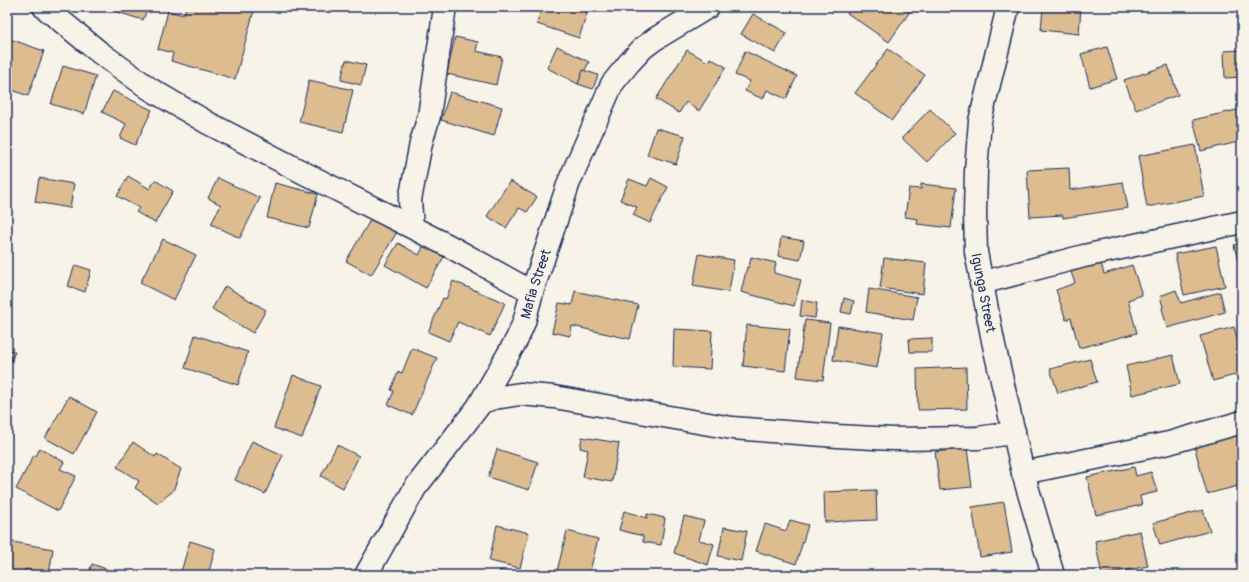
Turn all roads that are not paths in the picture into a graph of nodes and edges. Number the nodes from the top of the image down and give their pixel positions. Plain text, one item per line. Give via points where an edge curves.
1 (44, 7) edge
2 (445, 7) edge
3 (708, 7) edge
4 (1008, 7) edge
5 (1242, 222) edge
6 (412, 227) junction
7 (981, 283) junction
8 (532, 292) junction
9 (482, 402) junction
10 (1242, 422) edge
11 (1014, 431) junction
12 (1023, 473) junction
13 (366, 575) edge
14 (1053, 575) edge

1 - 6 street via 98,52 150,89 308,175
2 - 6 street via 429,116 410,200
3 - 8 street, Mafia Street via 643,48 612,84 569,182
4 - 7 street, Igunga Street via 980,121 975,214 976,252
5 - 7 street via 1084,256
6 - 8 street
7 - 11 street, Igunga Street
8 - 9 street, Mafia Street via 517,339
9 - 11 street via 520,394 554,397 732,428 837,436 893,439 978,438
9 - 13 street, Mafia Street via 415,488
10 - 12 street via 1169,443
11 - 12 street, Igunga Street
12 - 14 street, Igunga Street

